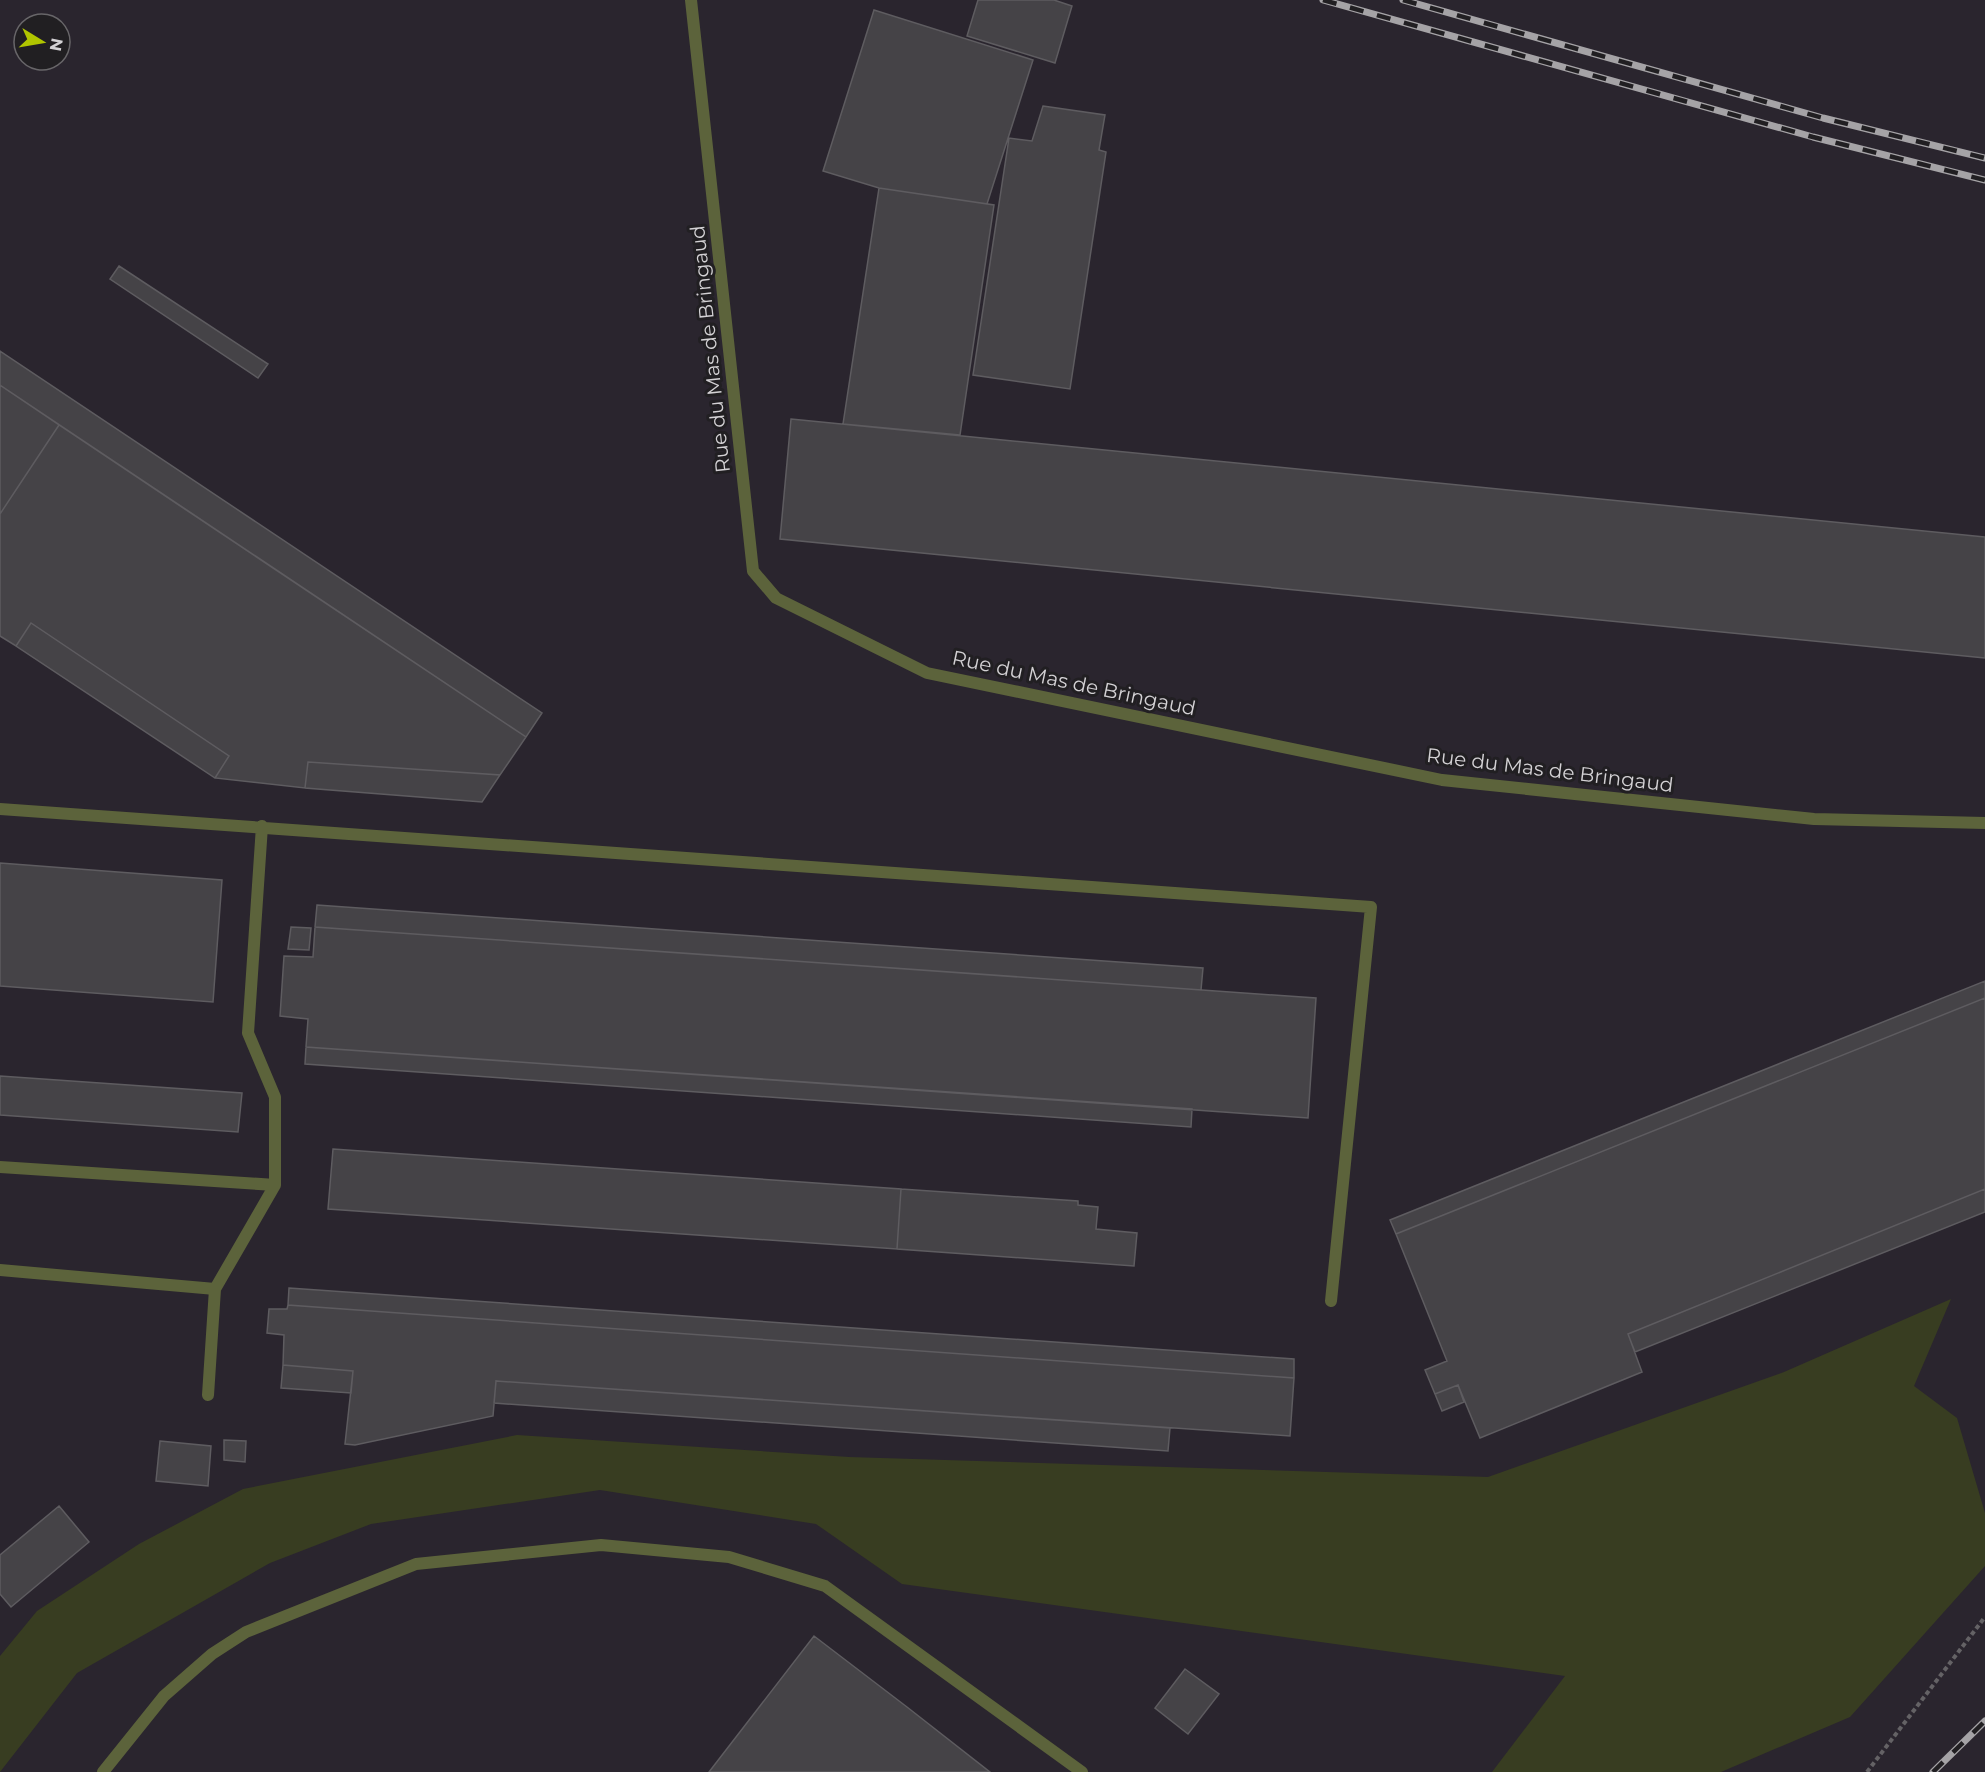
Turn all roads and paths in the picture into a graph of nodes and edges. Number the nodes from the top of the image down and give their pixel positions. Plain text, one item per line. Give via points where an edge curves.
1 (691, 0) edge
2 (0, 809) edge
3 (1985, 823) edge
4 (261, 826) junction
5 (0, 1167) edge
6 (275, 1185) junction
7 (0, 1270) edge
8 (215, 1289) junction
9 (1330, 1301) dead end
10 (208, 1395) dead end
11 (1985, 1617) edge
12 (103, 1772) edge
13 (1082, 1772) edge
14 (1867, 1772) edge

1 - 3 street, Rue du Mas de Bringaud via 753,571 776,598 927,673 1442,780 1814,819
2 - 4 street
4 - 6 street via 248,1033 275,1097
4 - 9 street via 1371,907
5 - 6 street
6 - 8 street
7 - 8 street
8 - 10 street
11 - 14 path
12 - 13 street via 164,1696 212,1654 246,1632 416,1564 601,1545 729,1557 825,1586

